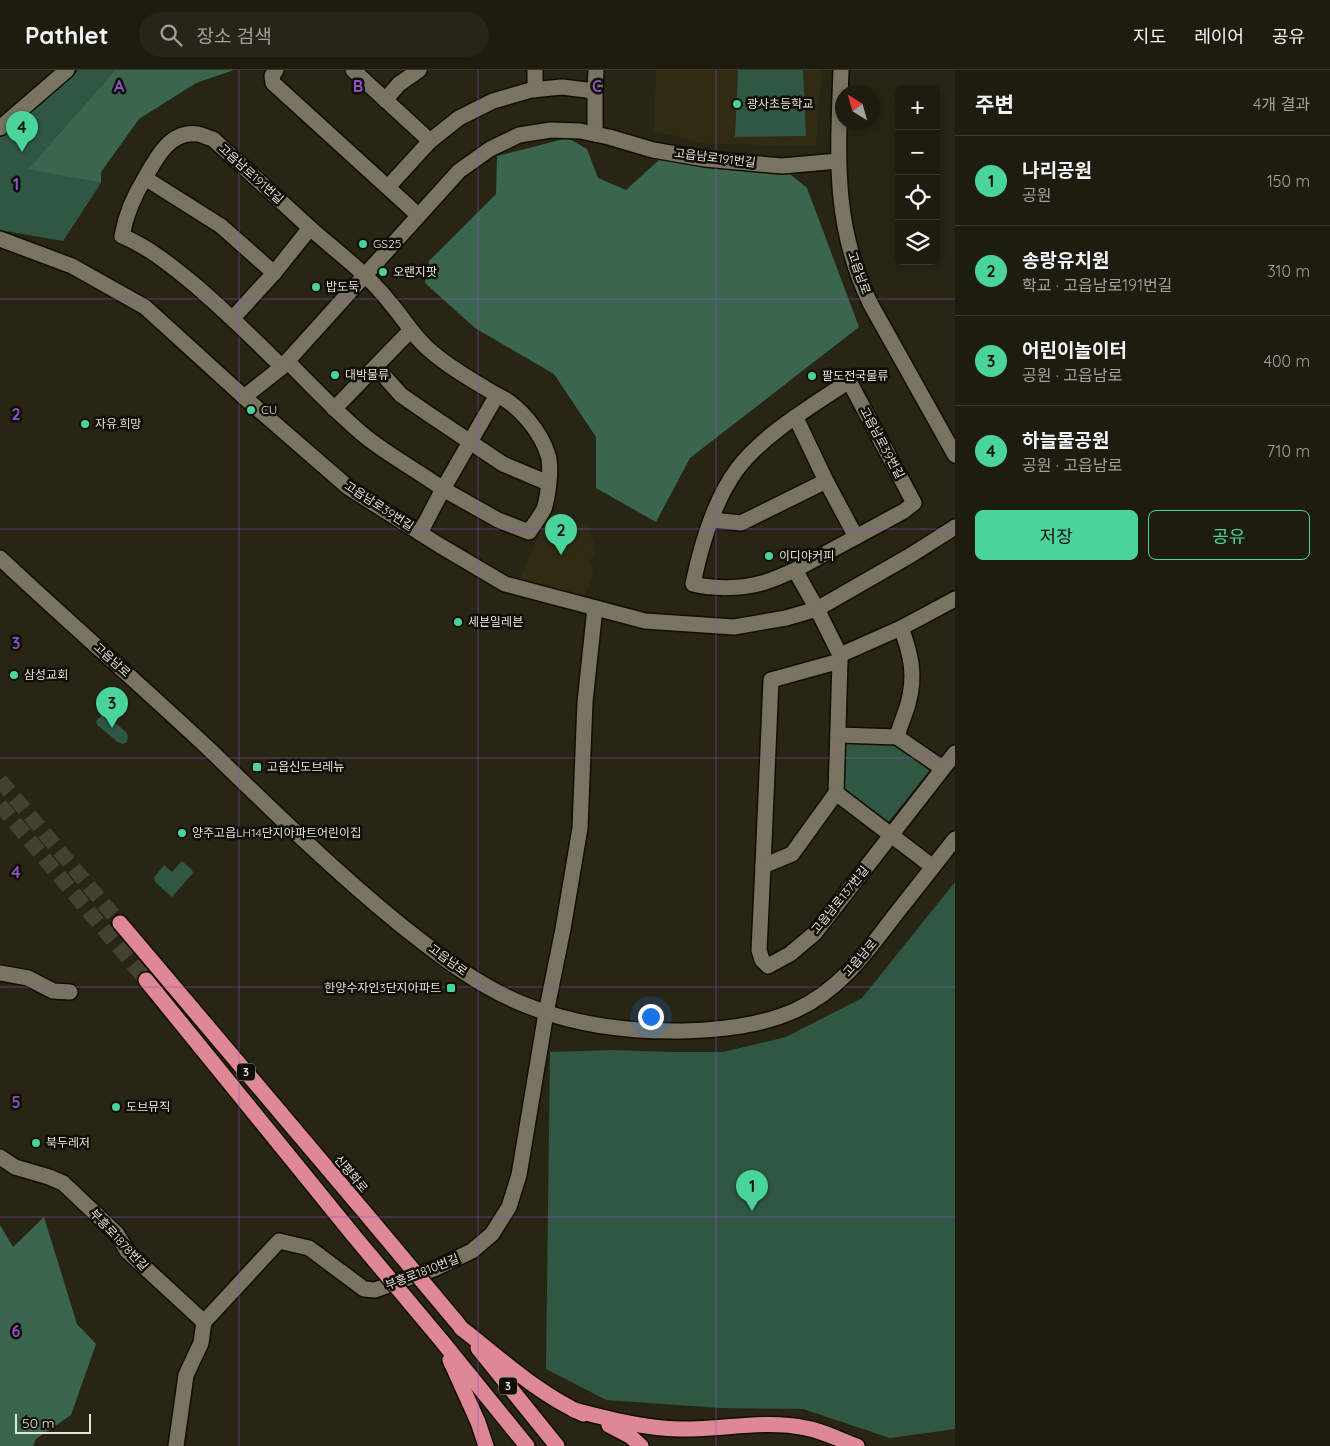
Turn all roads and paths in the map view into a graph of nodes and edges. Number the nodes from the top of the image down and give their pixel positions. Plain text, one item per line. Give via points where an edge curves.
1 (66, 70) edge
2 (276, 70) edge
3 (353, 70) edge
4 (419, 70) edge
5 (534, 70) edge
6 (596, 70) edge
7 (841, 70) edge
8 (535, 90) junction
9 (595, 91) junction
10 (385, 100) junction
11 (0, 128) edge
12 (595, 134) junction
13 (430, 141) junction
14 (838, 162) junction
15 (145, 178) junction
16 (388, 187) junction
17 (418, 215) junction
18 (310, 228) junction
19 (0, 239) edge
20 (274, 273) junction
21 (364, 276) junction
22 (234, 318) junction
23 (410, 331) junction
24 (285, 364) junction
25 (376, 367) junction
26 (497, 395) junction
27 (244, 397) junction
28 (334, 408) junction
29 (796, 418) junction
30 (470, 442) junction
31 (955, 455) edge
32 (826, 481) junction
33 (548, 483) junction
34 (443, 490) junction
35 (712, 520) junction
36 (955, 527) edge
37 (420, 533) junction
38 (856, 537) junction
39 (0, 558) edge
40 (795, 570) junction
41 (955, 599) edge
42 (595, 608) junction
43 (817, 608) junction
44 (901, 628) junction
45 (840, 658) junction
46 (838, 735) junction
47 (897, 737) junction
48 (955, 753) edge
49 (942, 768) junction
50 (836, 793) junction
51 (891, 835) junction
52 (955, 839) edge
53 (763, 866) junction
54 (933, 866) junction
55 (120, 923) tunnel mouth
56 (0, 973) edge
57 (146, 980) tunnel mouth
58 (70, 992) dead end
59 (546, 1013) junction
60 (0, 1158) edge
61 (204, 1322) junction
62 (460, 1327) junction
63 (441, 1340) junction
64 (574, 1410) junction
65 (176, 1446) edge
66 (486, 1446) edge
67 (527, 1446) edge
68 (557, 1446) edge
69 (641, 1446) edge
70 (857, 1446) edge

1 - 11 street
2 - 16 street via 272,76 273,83
3 - 10 street
4 - 10 street via 399,84
5 - 8 street
6 - 9 street
7 - 14 street, 고읍남로
8 - 9 street via 562,87
8 - 13 street via 493,101 459,118
9 - 12 street
10 - 13 street
12 - 14 street, 고읍남로191번길 via 653,150 705,159 782,166
12 - 17 street, 고읍남로191번길 via 551,130 519,135 490,149 459,170
13 - 16 street
14 - 31 street, 고읍남로 via 843,221 863,288
15 - 18 street, 고읍남로191번길 via 159,152 171,141 197,134 213,139
15 - 20 street via 221,226
15 - 22 street, 고읍남로191번길 via 126,214 122,236 134,240 172,266
16 - 17 street
17 - 21 street, 고읍남로191번길
18 - 20 street
18 - 21 street, 고읍남로191번길
19 - 27 street, 고읍남로39번길 via 72,266 145,307
20 - 22 street
21 - 23 street, 고읍남로191번길 via 391,303
21 - 24 street, 고읍남로191번길
22 - 24 street, 고읍남로191번길
23 - 25 street
23 - 26 street, 고읍남로191번길 via 432,353
24 - 27 street, 고읍남로191번길
24 - 28 street, 고읍남로191번길
25 - 28 street
25 - 30 street via 401,395
26 - 30 street
26 - 33 street, 고읍남로191번길 via 522,412 537,433 548,456
27 - 37 street, 고읍남로39번길 via 349,488
28 - 34 street, 고읍남로191번길 via 373,442
29 - 32 street
29 - 35 street, 고읍남로39번길 via 764,442 738,468
29 - 38 street, 고읍남로39번길 via 848,381 914,503
30 - 33 street via 503,464
30 - 34 street
32 - 35 street via 742,523
32 - 38 street
33 - 34 street, 고읍남로191번길 via 544,508 530,532 498,520
34 - 37 street
35 - 40 street, 고읍남로39번길 via 692,584 730,587 761,583
36 - 43 street, 고읍남로39번길
37 - 42 street, 고읍남로39번길 via 505,584
38 - 40 street, 고읍남로39번길
39 - 59 street, 고읍남로 via 350,883 466,974 504,996
40 - 43 street
41 - 44 street, 고읍남로137번길
42 - 43 street, 고읍남로39번길 via 644,621 734,627 786,618
42 - 59 street via 585,702 580,828
43 - 45 street
44 - 45 street, 고읍남로137번길
44 - 47 street via 910,654 912,680
45 - 46 street
45 - 53 street, 고읍남로137번길 via 771,680
46 - 47 street
46 - 50 street
47 - 49 street
48 - 49 street, 고읍남로137번길
49 - 51 street, 고읍남로137번길
50 - 51 street
50 - 53 street via 792,854
51 - 53 street, 고읍남로137번길 via 815,933 790,954 768,966 759,950
51 - 54 street
52 - 54 street, 고읍남로
54 - 59 street, 고읍남로 via 849,973 796,1010 731,1028 654,1032 607,1027
55 - 62 highway, 신평화로 / 3, bridge
56 - 58 street via 28,978 53,991
57 - 63 highway, 3, bridge
59 - 61 street, 부흥로1810번길 via 519,1175 509,1206 492,1234 472,1252 375,1290 364,1289 309,1248 279,1241
60 - 61 street, 부흥로1878번길 via 15,1167 63,1183 117,1234 127,1251
61 - 65 street via 202,1343 186,1375
62 - 64 highway via 525,1379 563,1406
62 - 68 highway, 신평화로 / 3
63 - 66 highway
63 - 67 highway, 3
64 - 69 highway via 630,1436
64 - 70 highway via 635,1425 680,1429 761,1424 807,1428

